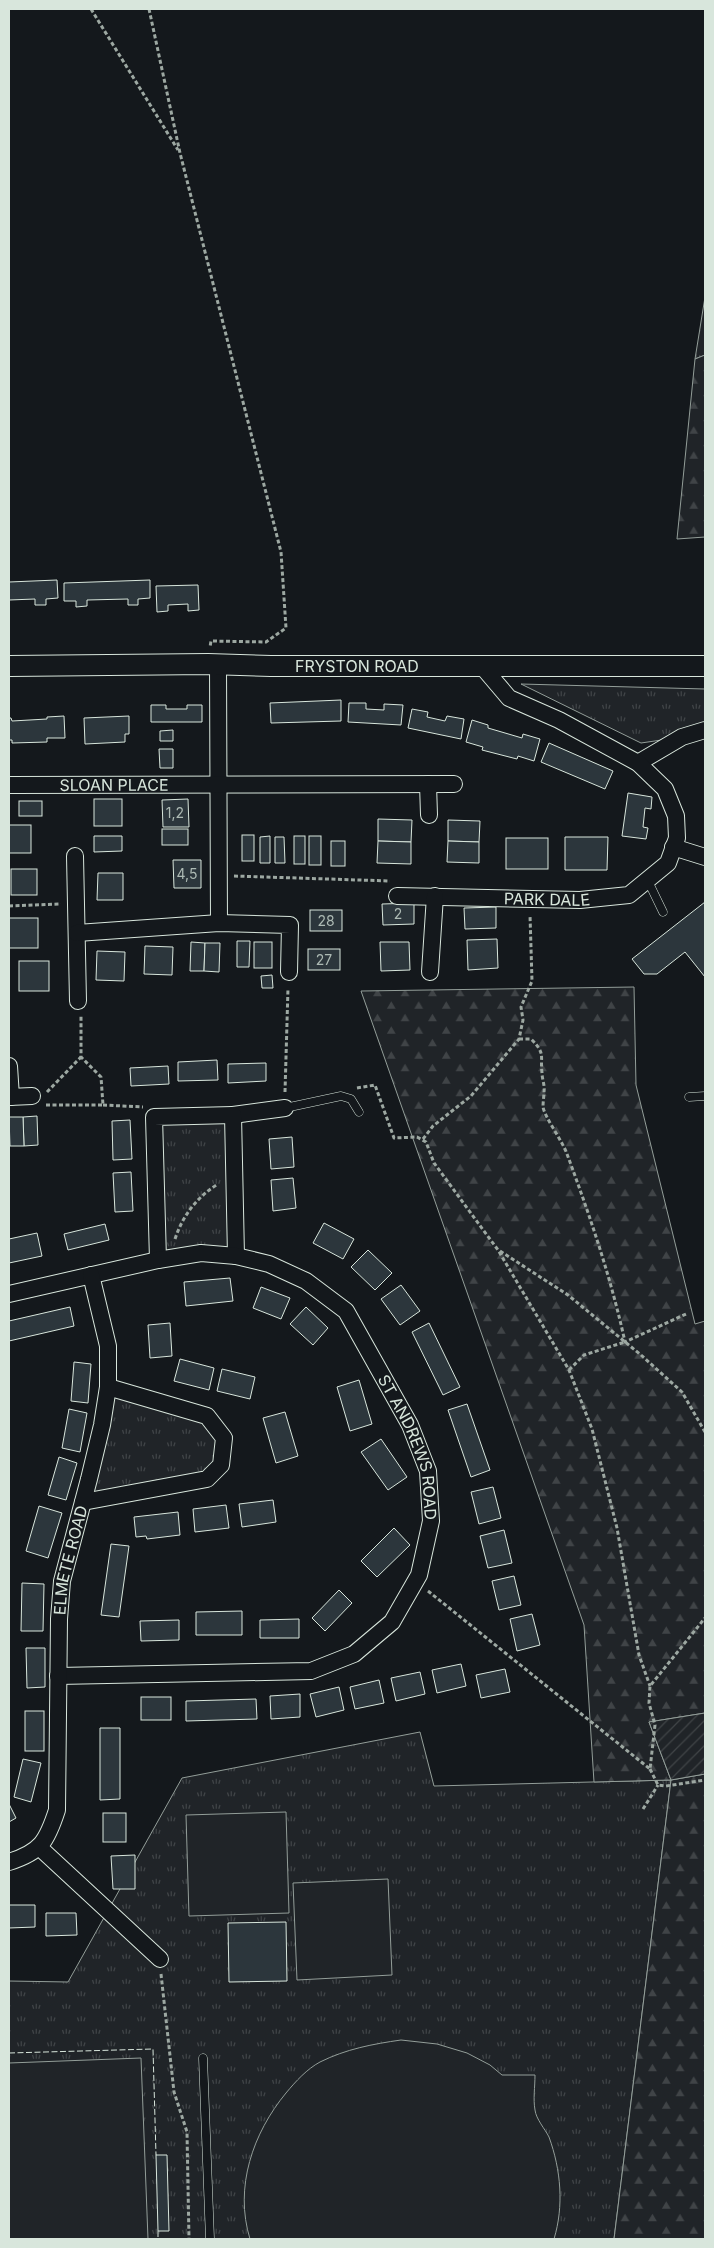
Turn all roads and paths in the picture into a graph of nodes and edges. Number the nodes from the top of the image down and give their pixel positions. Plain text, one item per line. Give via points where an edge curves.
1 (91, 9) edge
2 (149, 9) edge
3 (180, 153) junction
4 (213, 664) junction
5 (481, 665) junction
6 (9, 666) edge
7 (705, 666) edge
8 (705, 730) edge
9 (638, 763) junction
10 (428, 784) junction
11 (454, 784) dead end
12 (9, 785) edge
13 (220, 785) junction
14 (429, 815) dead end
15 (673, 847) junction
16 (75, 856) dead end
17 (705, 857) edge
18 (219, 875) junction
19 (648, 881) junction
20 (397, 896) joint
21 (435, 896) junction
22 (530, 899) junction
23 (76, 904) junction
24 (9, 906) edge
25 (663, 912) dead end
26 (219, 924) junction
27 (77, 933) junction
28 (289, 972) joint
29 (430, 972) dead end
30 (78, 1001) joint
31 (519, 1039) junction
32 (81, 1057) junction
33 (9, 1066) edge
34 (348, 1089) dead end
35 (689, 1096) dead end
36 (705, 1096) edge
37 (10, 1097) edge
38 (35, 1098) junction
39 (103, 1105) junction
40 (285, 1108) junction
41 (359, 1112) dead end
42 (233, 1115) junction
43 (154, 1117) junction
44 (422, 1139) junction
45 (234, 1176) junction
46 (498, 1250) junction
47 (236, 1256) junction
48 (163, 1259) junction
49 (90, 1275) junction
50 (9, 1294) edge
51 (686, 1314) dead end
52 (626, 1342) junction
53 (570, 1370) junction
54 (108, 1388) junction
55 (705, 1432) edge
56 (83, 1502) junction
57 (416, 1581) junction
58 (705, 1618) edge
59 (58, 1676) junction
60 (650, 1686) junction
61 (650, 1769) junction
62 (705, 1780) edge
63 (658, 1785) junction
64 (643, 1809) dead end
65 (40, 1848) junction
66 (9, 1862) edge
67 (160, 1959) joint
68 (203, 2058) dead end
69 (189, 2239) edge
70 (210, 2239) edge

1 - 3 path
2 - 3 path
3 - 4 path via 281,552 286,628 266,642 211,641
4 - 5 street, FRYSTON ROAD
4 - 6 street, FRYSTON ROAD
4 - 13 street
5 - 7 street, FRYSTON ROAD
5 - 9 street, PARK DALE via 509,698 559,720
8 - 9 street via 682,737
9 - 15 street, PARK DALE via 665,790 676,816 677,838
10 - 11 street, SLOAN PLACE
10 - 13 street, SLOAN PLACE
10 - 14 street
12 - 13 street, SLOAN PLACE
13 - 18 street
15 - 17 street
15 - 19 street, PARK DALE via 668,863
16 - 23 street
18 - 20 path via 398,881
18 - 26 street
19 - 22 street, PARK DALE via 629,895 580,900
19 - 25 lane
20 - 21 street, PARK DALE
21 - 22 street, PARK DALE
21 - 29 street
22 - 31 path via 532,981 521,1007 523,1020
23 - 24 path
23 - 27 street
26 - 27 street
26 - 28 street via 290,925
27 - 30 street
28 - 40 path
30 - 32 path
31 - 44 path via 471,1096 433,1126
31 - 52 path via 531,1039 543,1058 543,1107 566,1151 586,1206 614,1292
32 - 38 path
32 - 39 path via 100,1077
33 - 37 street
34 - 44 path via 375,1085 394,1138
35 - 36 lane
37 - 38 street
38 - 39 path via 46,1105
39 - 43 path via 154,1107
40 - 41 lane via 341,1096 351,1099
40 - 42 street
42 - 43 street
42 - 45 street
43 - 48 street
44 - 46 path via 446,1180
45 - 47 street
45 - 48 path via 216,1185 192,1205
46 - 52 path via 568,1295
46 - 53 path
47 - 48 street, ST ANDREWS ROAD via 201,1253
47 - 57 street, ST ANDREWS ROAD via 269,1264 306,1281 346,1311 376,1363 410,1425 428,1471 431,1521
48 - 49 street, ST ANDREWS ROAD
49 - 50 street, ST ANDREWS ROAD
49 - 54 street, ELMETE ROAD via 108,1346
51 - 52 path
52 - 53 path via 584,1355
52 - 55 path via 682,1392
53 - 60 path via 594,1438 617,1528 640,1655
54 - 56 street, ELMETE ROAD
54 - 56 street via 208,1416 224,1438 221,1465 208,1479
56 - 59 street, ELMETE ROAD via 62,1581
57 - 59 street, ST ANDREWS ROAD via 392,1622 370,1641 354,1654 311,1670
57 - 61 path
58 - 60 path
59 - 65 street, ELMETE ROAD via 57,1810 51,1830
60 - 61 path via 649,1703 656,1725
61 - 63 path
62 - 63 path
63 - 64 path
65 - 66 street
65 - 67 street
67 - 69 path via 174,2092 187,2132
68 - 70 lane

